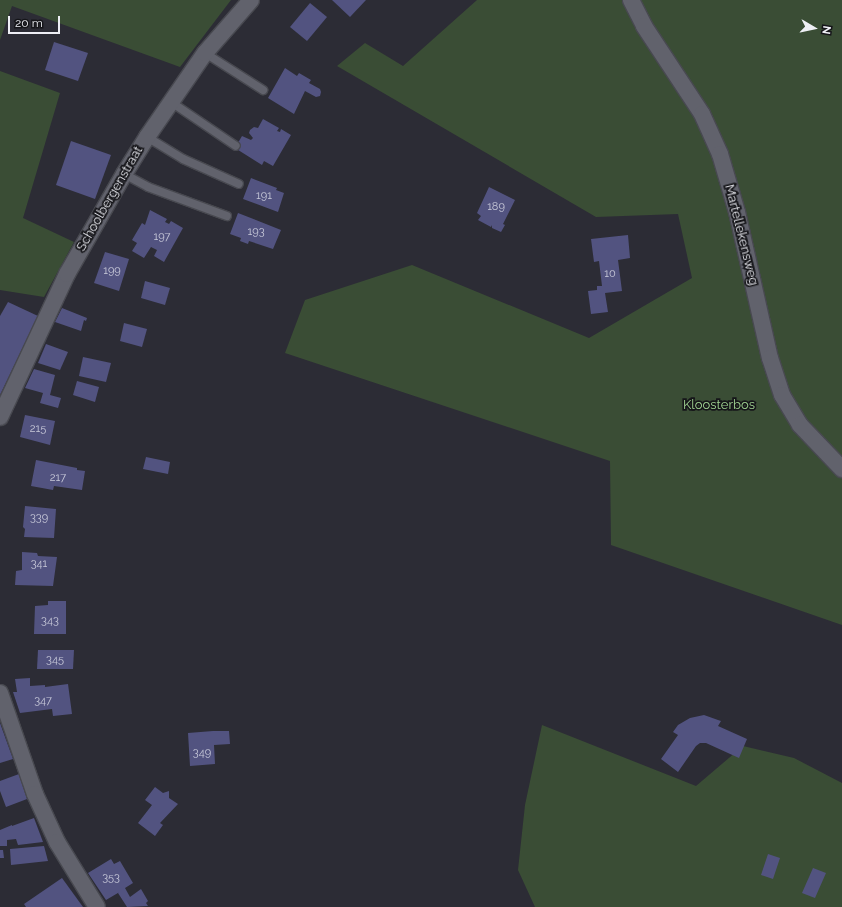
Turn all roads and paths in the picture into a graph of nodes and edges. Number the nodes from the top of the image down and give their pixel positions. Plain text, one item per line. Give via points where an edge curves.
1 (251, 0) edge
2 (630, 0) edge
3 (205, 53) junction
4 (263, 90) dead end
5 (171, 102) junction
6 (147, 136) junction
7 (236, 146) dead end
8 (124, 174) junction
9 (239, 184) dead end
10 (227, 216) dead end
11 (0, 417) edge
12 (842, 469) edge
13 (0, 693) edge
14 (98, 907) edge

1 - 3 street, Schoolbergenstraat
2 - 12 street, Martellekensweg via 644,26 702,114 720,154 737,212 770,358 782,395 800,426
3 - 4 lane
3 - 5 street, Schoolbergenstraat
5 - 6 street, Schoolbergenstraat
5 - 7 lane
6 - 8 street, Schoolbergenstraat
6 - 9 lane via 183,159
8 - 10 lane via 148,187
8 - 11 street, Schoolbergenstraat via 67,274
13 - 14 street via 35,794 57,842

